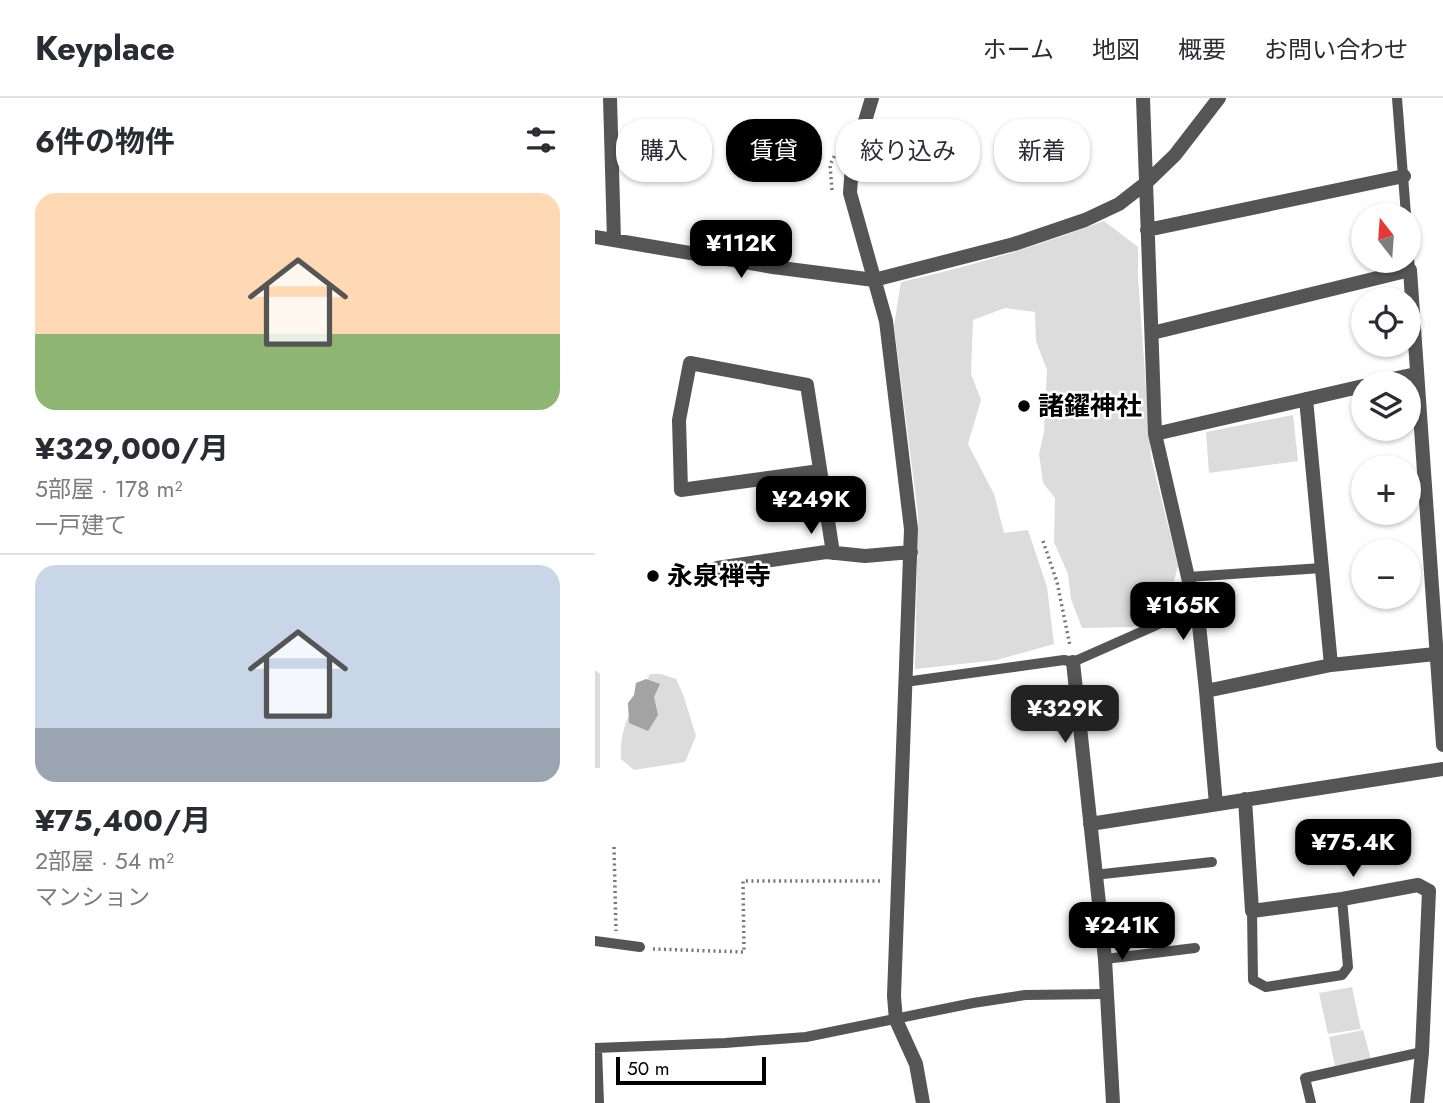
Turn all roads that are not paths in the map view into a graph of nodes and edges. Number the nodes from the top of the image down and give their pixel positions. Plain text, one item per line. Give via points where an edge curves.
1 (610, 98) edge
2 (872, 98) edge
3 (1143, 98) edge
4 (1219, 98) edge
5 (1397, 98) edge
6 (1404, 176) junction
7 (1146, 183) junction
8 (1405, 203) edge
9 (1147, 230) junction
10 (595, 237) edge
11 (614, 240) junction
12 (1375, 273) edge
13 (1410, 273) edge
14 (874, 280) junction
15 (1152, 333) junction
16 (1416, 371) edge
17 (1351, 389) edge
18 (1306, 398) junction
19 (1155, 434) junction
20 (1421, 441) edge
21 (820, 471) junction
22 (911, 552) junction
23 (1443, 552) edge
24 (833, 553) junction
25 (1429, 561) junction
26 (717, 568) dead end
27 (1322, 568) junction
28 (1188, 577) junction
29 (1192, 595) junction
30 (1435, 654) junction
31 (1073, 662) junction
32 (1331, 665) junction
33 (905, 682) junction
34 (1206, 691) junction
35 (1443, 744) edge
36 (1443, 769) edge
37 (1245, 799) junction
38 (1216, 804) junction
39 (1090, 824) junction
40 (1212, 862) dead end
41 (1094, 875) junction
42 (1342, 899) junction
43 (1252, 911) junction
44 (595, 941) edge
45 (640, 947) road end
46 (1195, 948) dead end
47 (1105, 959) junction
48 (1106, 994) junction
49 (896, 1020) junction
50 (596, 1048) edge
51 (1422, 1052) junction
52 (599, 1103) edge
53 (923, 1103) edge
54 (1113, 1103) edge
55 (1311, 1103) edge
56 (1417, 1103) edge

1 - 11 street
2 - 14 street via 852,164 850,193
3 - 7 street
4 - 7 street via 1175,155
5 - 6 lane
6 - 8 lane
6 - 9 street
7 - 9 street
7 - 14 street via 1119,204 1085,220
9 - 15 street
10 - 11 street
11 - 14 street
12 - 15 street
13 - 16 street
14 - 22 street via 886,321
15 - 19 street
17 - 18 street
18 - 19 street
18 - 27 street
19 - 28 street
20 - 25 street
21 - 21 street via 807,385 689,363 679,420 681,490
21 - 24 street
22 - 24 street
22 - 33 street
23 - 25 street
24 - 26 street
25 - 30 street
27 - 28 lane
27 - 32 street
28 - 29 street
29 - 31 lane via 1177,616
29 - 34 street
30 - 32 street
30 - 35 street
31 - 33 lane
31 - 39 street
32 - 34 street
33 - 49 street via 893,977
34 - 38 street
36 - 37 street
37 - 38 street
37 - 43 street
38 - 39 street
39 - 41 street
40 - 41 lane
41 - 47 street
42 - 43 street
42 - 43 lane via 1348,967 1342,975 1266,987 1253,981
42 - 51 street via 1418,885 1429,891
44 - 45 lane
46 - 47 lane
47 - 48 street
48 - 49 lane via 1025,995
48 - 54 street
49 - 50 lane via 806,1037
49 - 53 street via 916,1064
50 - 52 lane
51 - 55 lane via 1305,1078
51 - 56 street

